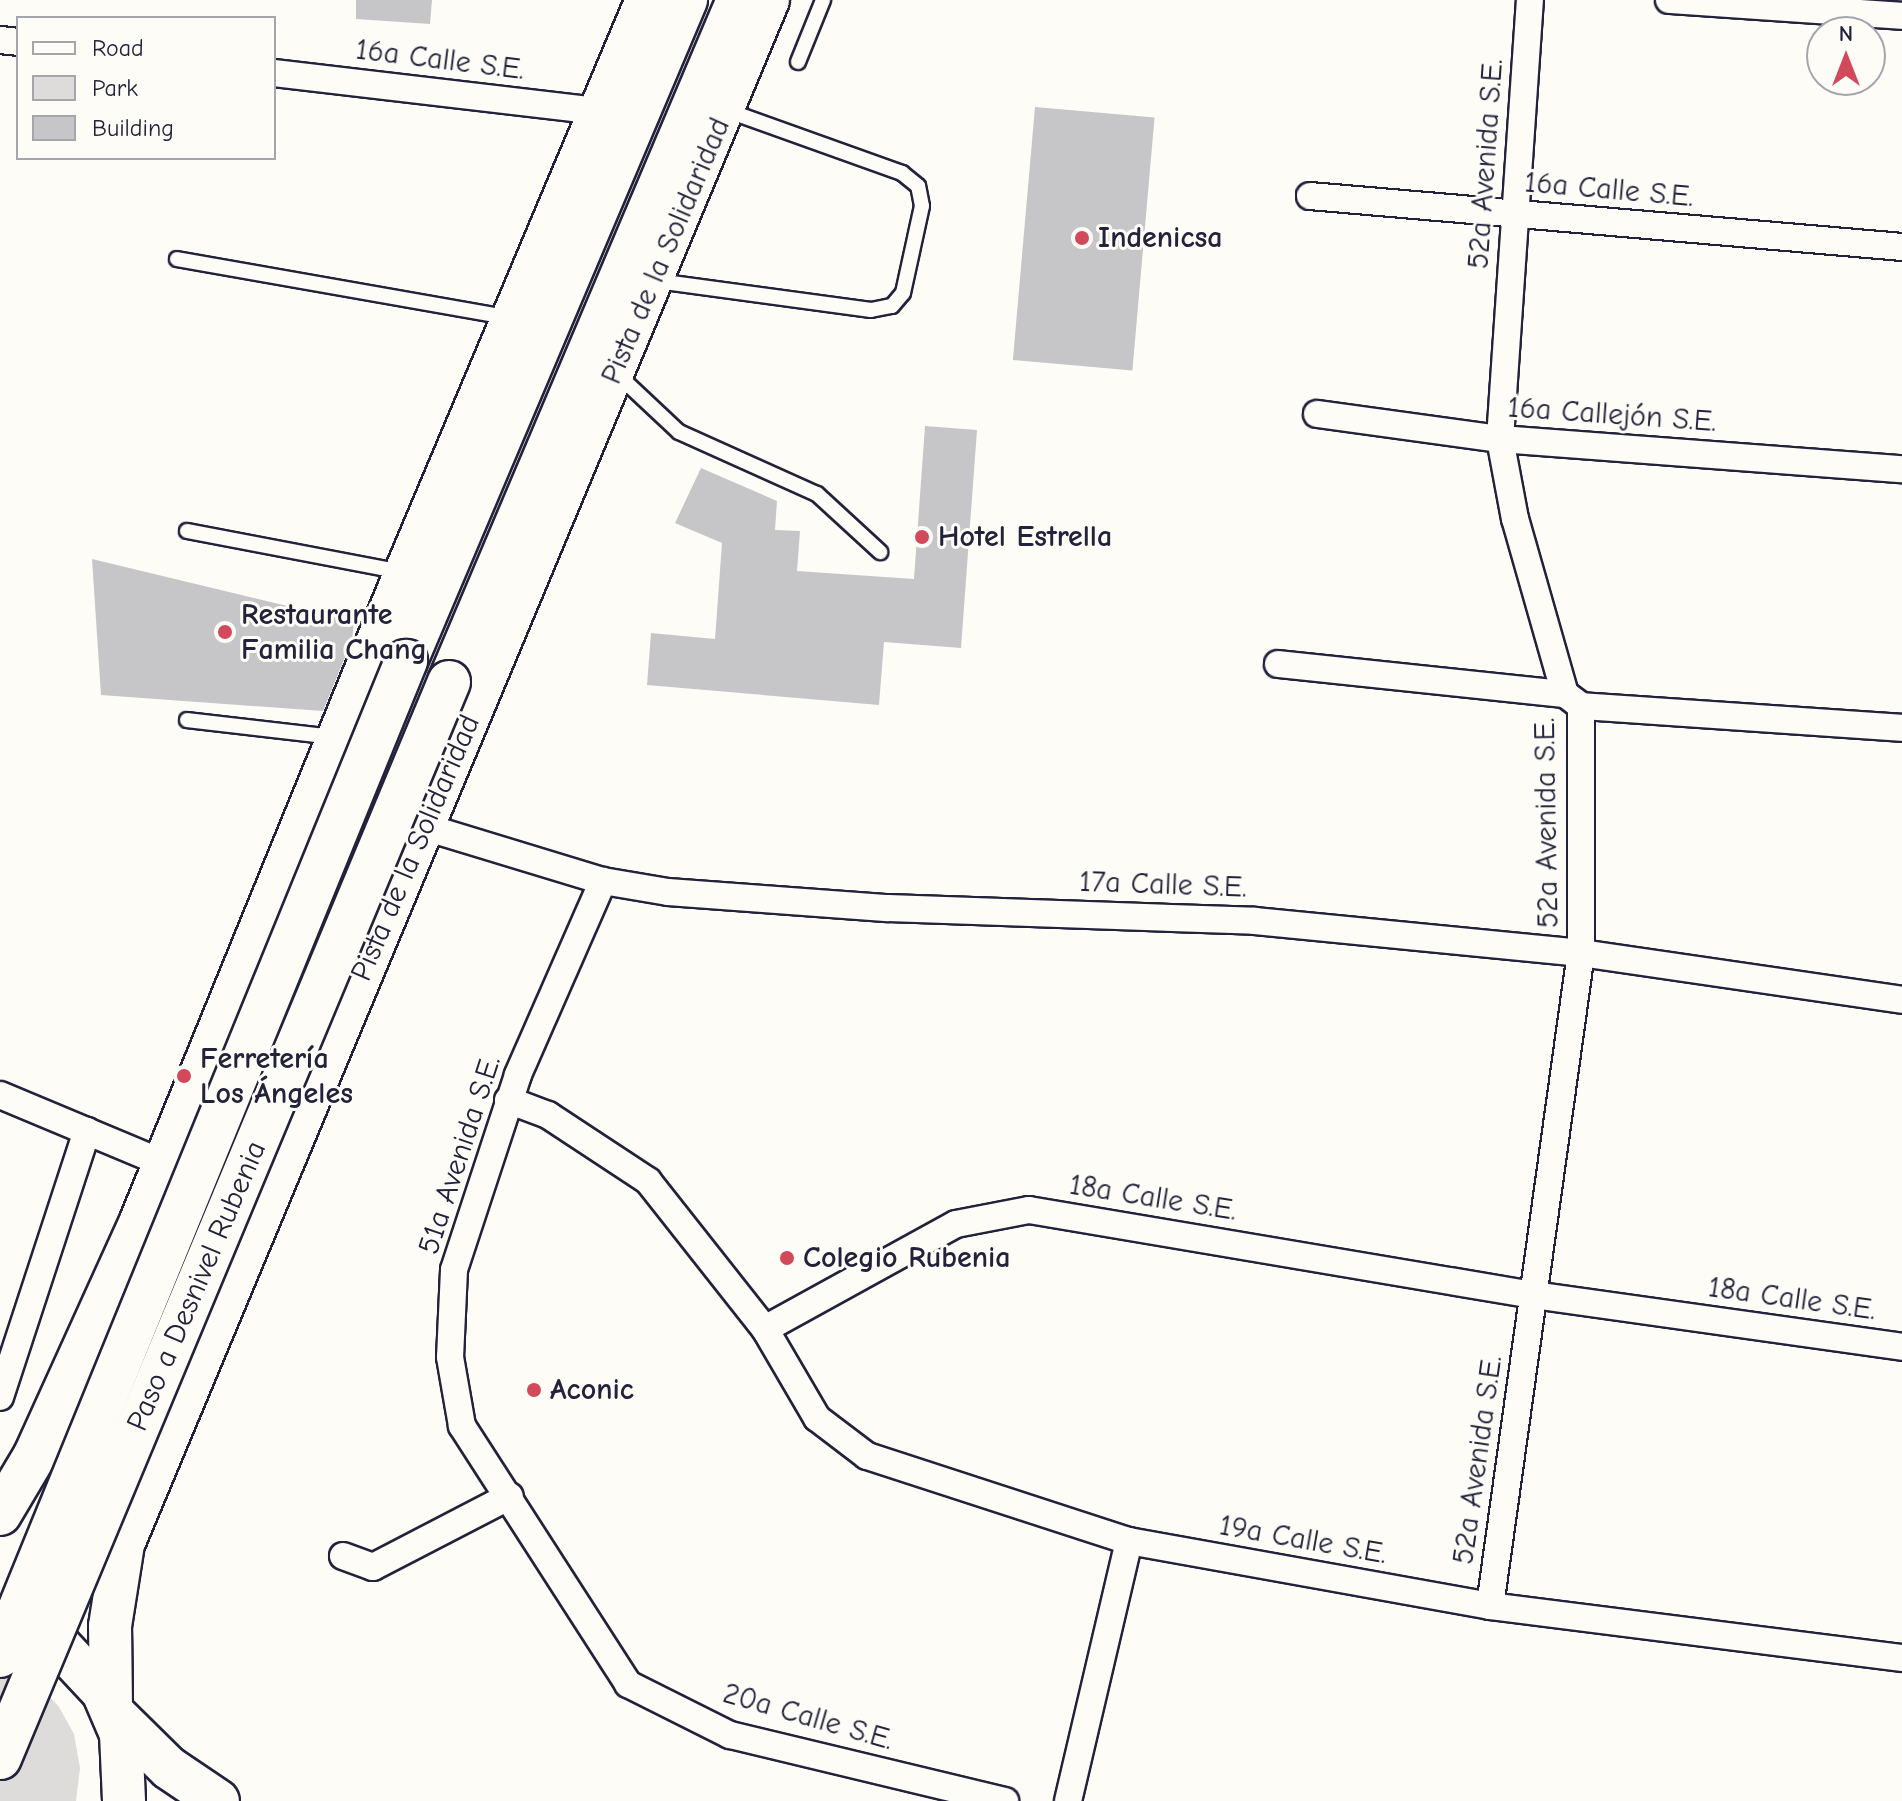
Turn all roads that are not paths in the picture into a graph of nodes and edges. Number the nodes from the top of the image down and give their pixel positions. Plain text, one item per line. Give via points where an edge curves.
1 (647, 0) edge
2 (686, 0) edge
3 (738, 0) edge
4 (768, 0) edge
5 (823, 0) edge
6 (1530, 0) edge
7 (1669, 0) edge
8 (1902, 16) edge
9 (798, 62) dead end
10 (276, 73) edge
11 (726, 110) junction
12 (599, 111) junction
13 (1310, 196) dead end
14 (1514, 214) junction
15 (1902, 247) edge
16 (177, 259) dead end
17 (654, 281) junction
18 (512, 318) junction
19 (615, 372) junction
20 (1317, 414) dead end
21 (1500, 439) junction
22 (1902, 469) edge
23 (187, 531) dead end
24 (880, 552) dead end
25 (406, 572) junction
26 (1278, 664) dead end
27 (449, 682) joint
28 (1573, 700) junction
29 (187, 720) dead end
30 (1902, 728) edge
31 (340, 738) junction
32 (425, 827) junction
33 (603, 881) junction
34 (1581, 953) junction
35 (1902, 1000) edge
36 (0, 1095) edge
37 (508, 1100) junction
38 (87, 1131) junction
39 (165, 1164) junction
40 (1533, 1295) junction
41 (765, 1329) junction
42 (1902, 1347) edge
43 (8, 1348) edge
44 (0, 1397) edge
45 (510, 1496) junction
46 (0, 1514) edge
47 (1129, 1541) junction
48 (343, 1556) dead end
49 (1490, 1606) junction
50 (0, 1620) edge
51 (0, 1656) edge
52 (1902, 1658) edge
53 (113, 1711) junction
54 (0, 1758) edge
55 (124, 1801) edge
56 (218, 1801) edge
57 (1005, 1801) edge
58 (1068, 1801) edge

1 - 12 main road
2 - 51 main road, Paso a Desnivel Rubenia, bridge via 406,661
3 - 27 main road, Pista de la Solidaridad
4 - 11 main road, Pista de la Solidaridad
5 - 9 lane
6 - 14 street, 52a Avenida S.E.
7 - 8 street
10 - 12 street, 16a Calle S.E.
11 - 17 main road, Pista de la Solidaridad
11 - 17 lane via 902,173 918,186 922,206 903,293 892,306 871,310
12 - 18 main road
13 - 14 street, 16a Calle S.E.
14 - 15 street, 16a Calle S.E.
14 - 21 street, 52a Avenida S.E.
16 - 18 lane
17 - 19 main road, Pista de la Solidaridad
18 - 25 main road
19 - 24 lane via 679,432 817,494
19 - 32 main road, Pista de la Solidaridad
20 - 21 street, 16a Callejón S.E.
21 - 22 street, 16a Callejón S.E.
21 - 28 street, 52a Avenida S.E. via 1515,519
23 - 25 lane
25 - 31 main road
26 - 28 street
27 - 54 main road, Paso a Desnivel Rubenia, bridge
28 - 30 street
28 - 34 street, 52a Avenida S.E.
29 - 31 lane
31 - 39 main road
32 - 33 street, 17a Calle S.E.
32 - 53 main road, Pista de la Solidaridad via 123,1544 110,1626
33 - 34 street, 17a Calle S.E. via 668,892 888,908 1255,921
33 - 37 street, 51a Avenida S.E.
34 - 35 street, 17a Calle S.E.
34 - 40 street, 52a Avenida S.E.
36 - 38 street
37 - 41 street via 548,1115 648,1181
37 - 45 street, 51a Avenida S.E. via 454,1270 450,1357 462,1426
38 - 39 street
38 - 43 street
39 - 46 main road via 35,1455
40 - 41 street, 18a Calle S.E. via 1029,1210 956,1224
40 - 42 street, 18a Calle S.E.
40 - 49 street, 52a Avenida S.E.
41 - 47 street, 19a Calle S.E. via 817,1418 867,1456
43 - 44 street
45 - 48 street via 373,1567
45 - 57 street, 20a Calle S.E. via 628,1684 730,1735
47 - 49 street, 19a Calle S.E.
47 - 58 street
49 - 52 street, 19a Calle S.E.
50 - 53 main road via 59,1645 84,1667
53 - 55 main road via 127,1771
53 - 56 main road via 169,1768

